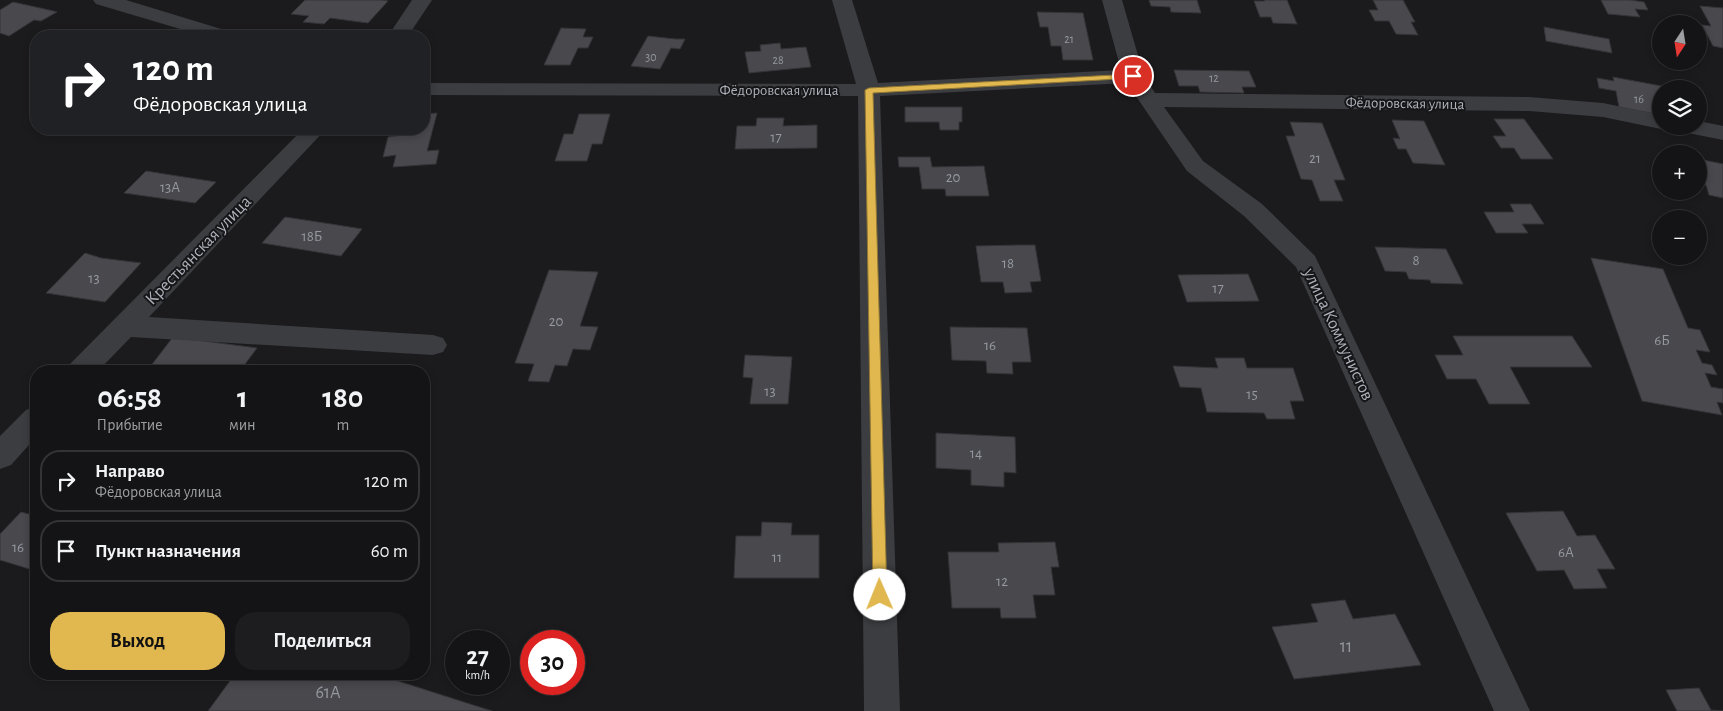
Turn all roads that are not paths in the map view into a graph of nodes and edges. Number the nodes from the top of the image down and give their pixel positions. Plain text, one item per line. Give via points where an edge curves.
1 (103, 0) edge
2 (422, 0) edge
3 (842, 0) edge
4 (1112, 0) edge
5 (205, 30) edge
6 (402, 30) edge
7 (1133, 76) junction
8 (430, 89) edge
9 (869, 90) junction
10 (1148, 100) junction
11 (1652, 120) edge
12 (1707, 130) edge
13 (1723, 133) edge
14 (309, 135) edge
15 (124, 326) junction
16 (433, 345) dead end
17 (87, 365) edge
18 (30, 424) edge
19 (0, 456) edge
20 (882, 711) edge
21 (1512, 711) edge

1 - 5 street
2 - 6 street
3 - 9 street
4 - 7 street, улица Коммунистов
7 - 9 street, Фёдоровская улица
7 - 10 street, улица Коммунистов
8 - 9 street, Фёдоровская улица
9 - 20 street
10 - 11 street, Фёдоровская улица via 1529,104 1603,110
10 - 21 street, улица Коммунистов via 1196,166 1253,210 1306,262
12 - 13 street
14 - 15 street, Крестьянская улица
15 - 16 street
15 - 17 street, Крестьянская улица
18 - 19 street

